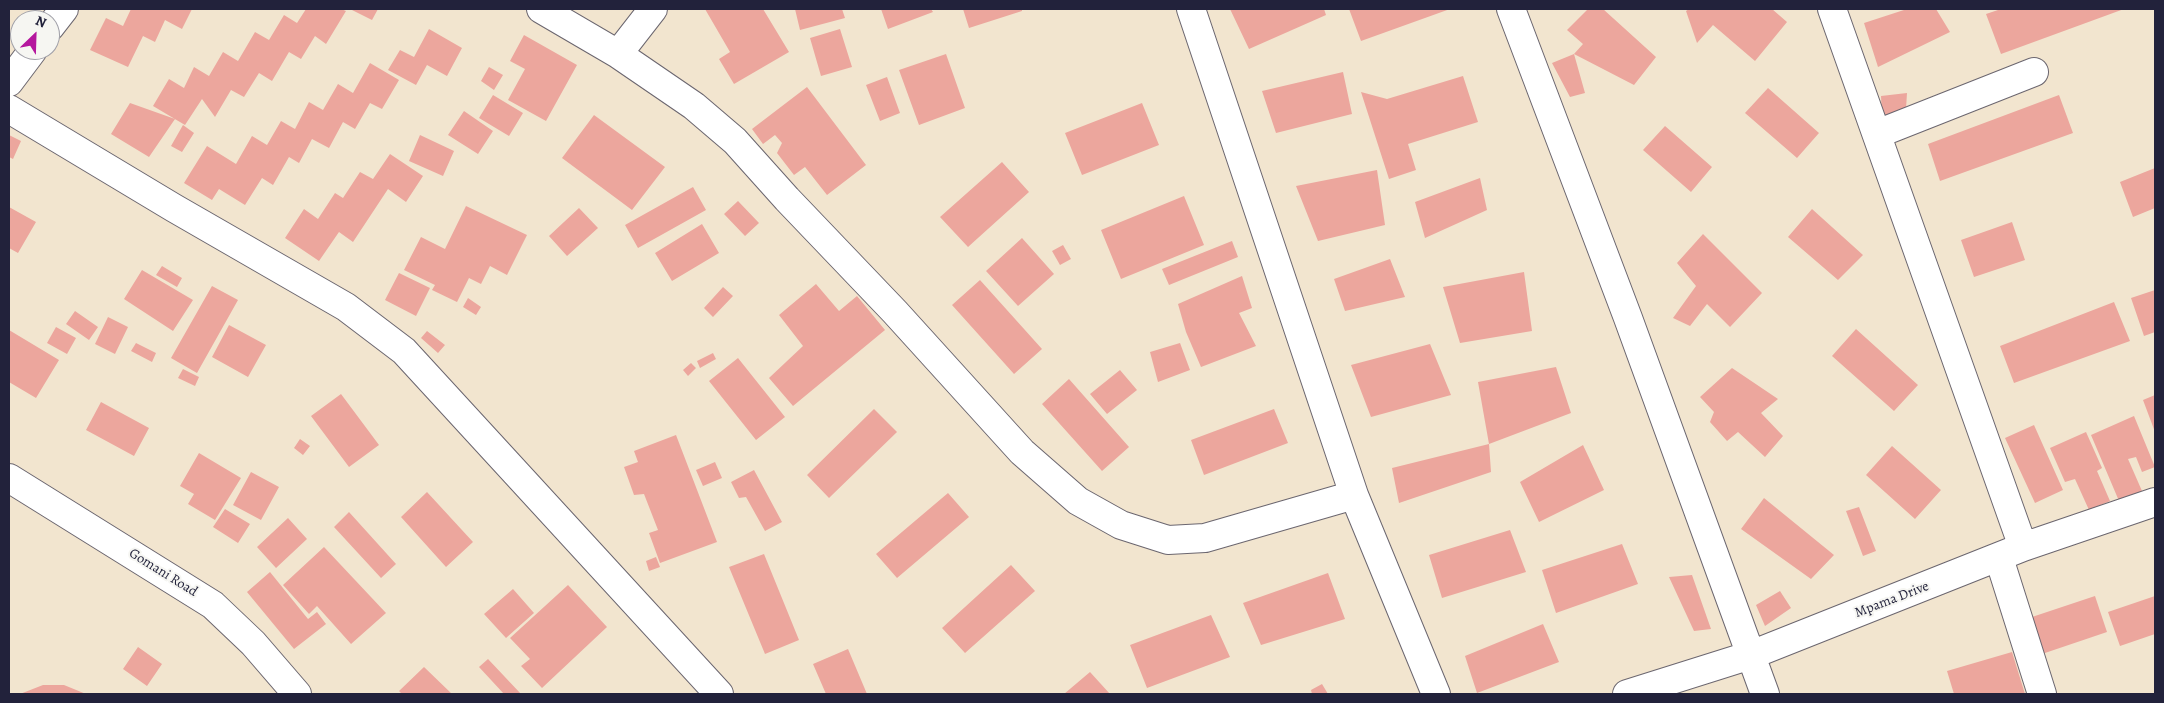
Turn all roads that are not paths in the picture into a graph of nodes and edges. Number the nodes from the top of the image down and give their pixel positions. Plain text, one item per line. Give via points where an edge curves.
1 (541, 9) edge
2 (653, 9) edge
3 (1191, 9) edge
4 (1511, 9) edge
5 (1832, 9) edge
6 (618, 54) junction
7 (26, 60) edge
8 (2034, 72) dead end
9 (9, 82) edge
10 (9, 109) edge
11 (1876, 134) junction
12 (9, 478) edge
13 (1354, 495) junction
14 (2155, 502) edge
15 (2011, 552) junction
16 (1751, 655) junction
17 (297, 694) edge
18 (719, 694) edge
19 (1436, 694) edge
20 (1627, 694) edge
21 (1765, 694) edge
22 (2042, 694) edge

1 - 6 street
2 - 6 street
3 - 13 street
4 - 16 street
5 - 11 street
6 - 13 street via 694,106 735,141 1022,452 1078,501 1121,525 1168,540 1205,538
7 - 9 street
8 - 11 street
10 - 18 street via 346,307 404,352
11 - 15 street
12 - 17 street, Gomani Road via 213,605
13 - 19 street
14 - 15 street, Mpama Drive
15 - 16 street, Mpama Drive
15 - 22 street
16 - 20 street, Mpama Drive
16 - 21 street

